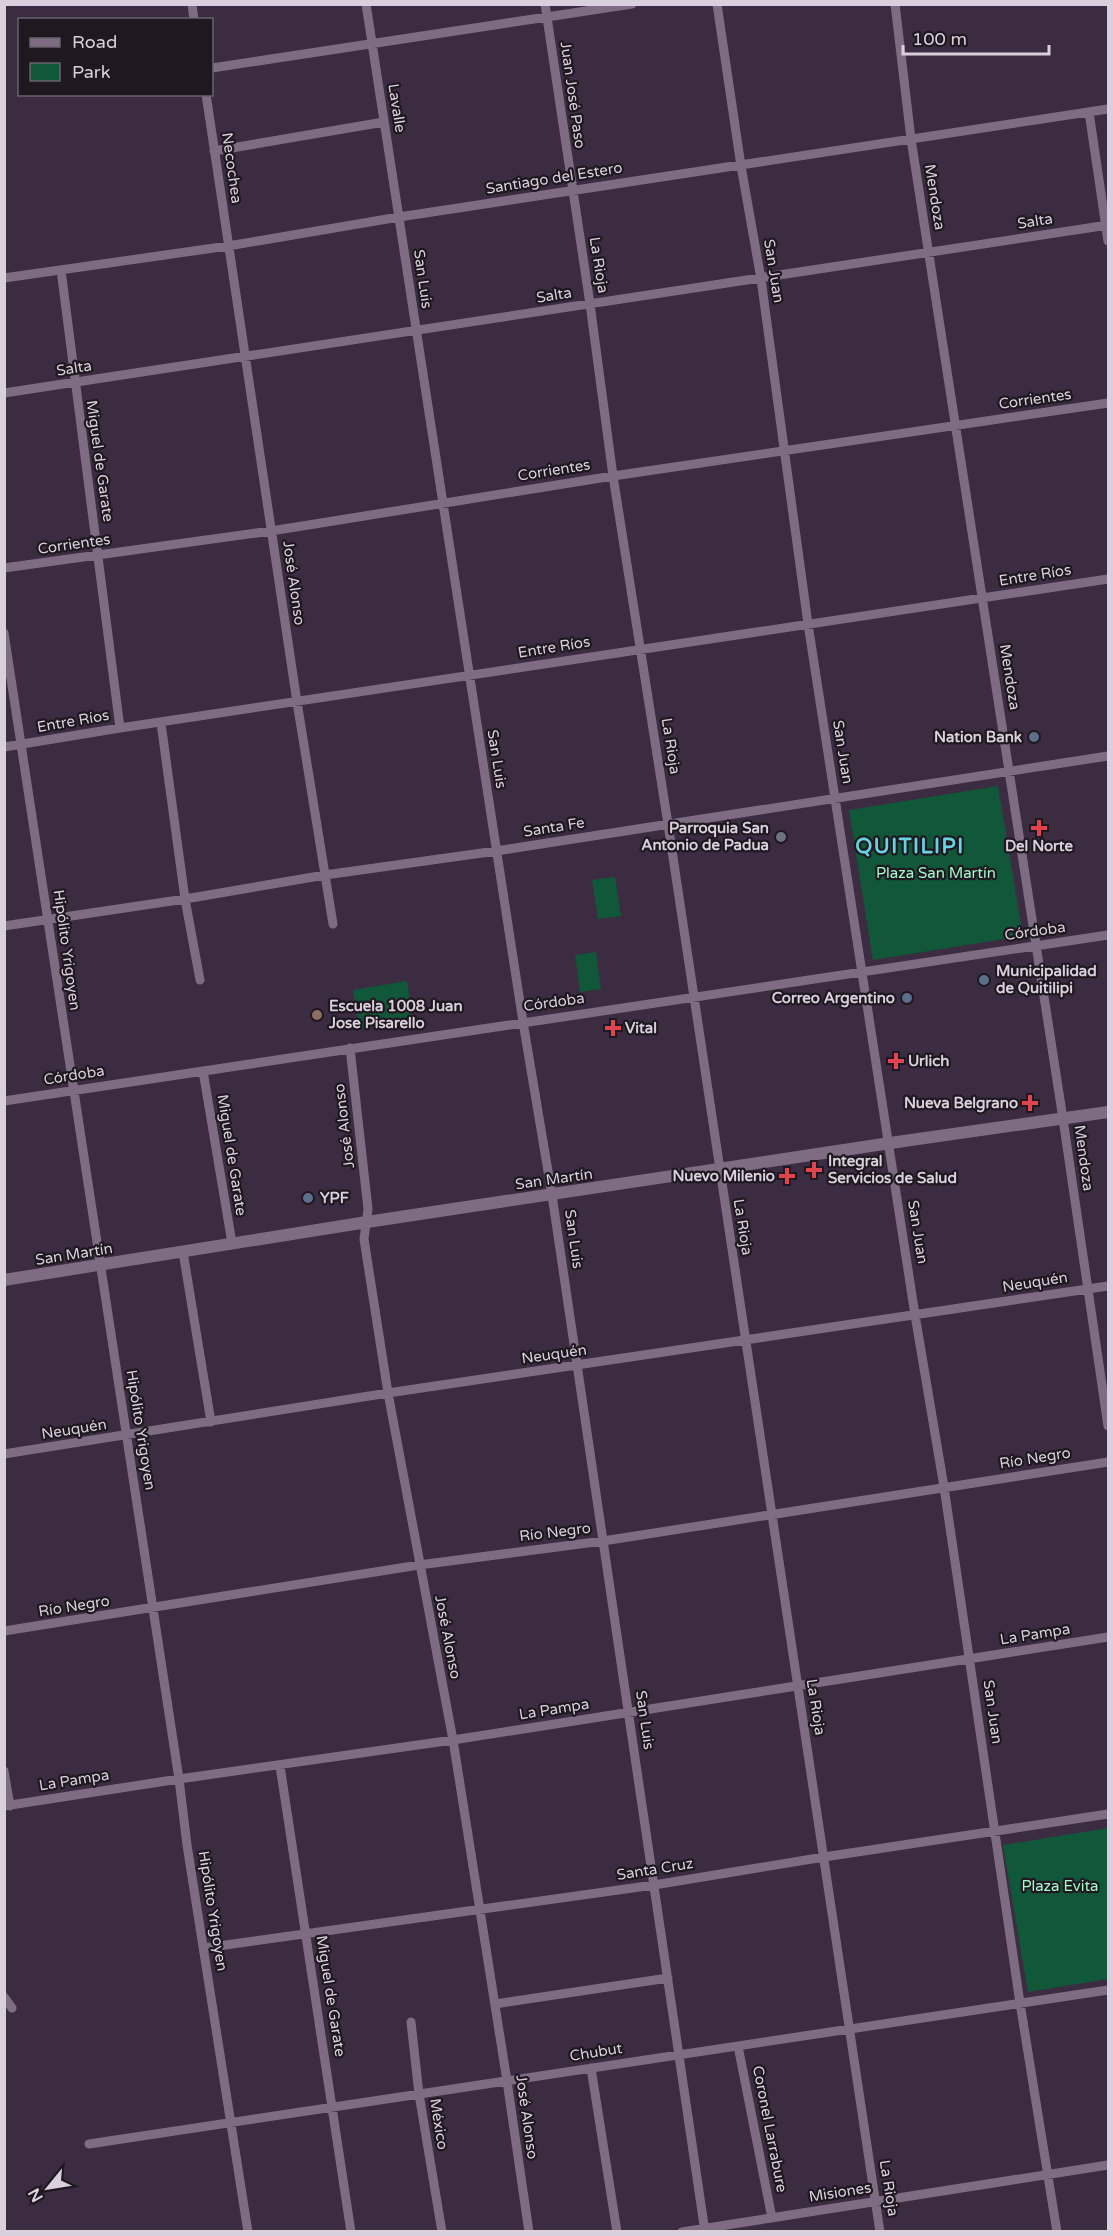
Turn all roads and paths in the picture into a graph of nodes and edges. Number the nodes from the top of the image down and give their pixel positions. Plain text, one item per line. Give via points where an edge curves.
1 (366, 4) edge
2 (545, 4) edge
3 (632, 4) edge
4 (717, 4) edge
5 (895, 4) edge
6 (546, 16) junction
7 (372, 44) junction
8 (213, 68) edge
9 (206, 96) edge
10 (1108, 109) edge
11 (1089, 112) junction
12 (384, 122) junction
13 (911, 140) junction
14 (214, 151) junction
15 (741, 166) junction
16 (572, 190) junction
17 (399, 217) junction
18 (1107, 225) edge
19 (1108, 241) edge
20 (228, 246) junction
21 (929, 253) junction
22 (60, 270) junction
23 (4, 278) edge
24 (761, 279) junction
25 (590, 304) junction
26 (416, 332) junction
27 (246, 358) junction
28 (75, 382) junction
29 (4, 393) edge
30 (1108, 403) edge
31 (956, 426) junction
32 (785, 452) junction
33 (612, 476) junction
34 (442, 504) junction
35 (272, 531) junction
36 (98, 556) junction
37 (4, 568) edge
38 (1108, 579) edge
39 (982, 598) junction
40 (808, 624) junction
41 (4, 633) edge
42 (640, 649) junction
43 (6, 659) edge
44 (469, 676) junction
45 (297, 702) junction
46 (161, 723) junction
47 (120, 728) junction
48 (22, 745) junction
49 (4, 747) edge
50 (1108, 756) edge
51 (1010, 772) junction
52 (836, 799) junction
53 (668, 824) junction
54 (496, 851) junction
55 (325, 875) junction
56 (185, 899) junction
57 (47, 920) junction
58 (333, 924) dead end
59 (4, 926) edge
60 (1108, 935) edge
61 (1036, 946) junction
62 (863, 972) junction
63 (200, 980) dead end
64 (694, 998) junction
65 (523, 1022) junction
66 (350, 1048) junction
67 (203, 1071) junction
68 (73, 1090) junction
69 (4, 1101) edge
70 (1108, 1112) edge
71 (1063, 1119) junction
72 (890, 1143) junction
73 (720, 1170) junction
74 (552, 1195) junction
75 (366, 1222) junction
76 (232, 1243) junction
77 (183, 1252) junction
78 (100, 1265) junction
79 (4, 1280) edge
80 (1108, 1286) edge
81 (1088, 1289) junction
82 (915, 1316) junction
83 (745, 1339) junction
84 (577, 1366) junction
85 (388, 1393) junction
86 (211, 1422) junction
87 (1108, 1426) edge
88 (127, 1436) junction
89 (4, 1454) edge
90 (1108, 1462) edge
91 (945, 1487) junction
92 (771, 1513) junction
93 (603, 1541) junction
94 (419, 1565) junction
95 (153, 1609) junction
96 (4, 1631) edge
97 (1108, 1637) edge
98 (970, 1659) junction
99 (798, 1686) junction
100 (629, 1712) junction
101 (453, 1740) junction
102 (280, 1766) junction
103 (4, 1771) edge
104 (179, 1779) junction
105 (7, 1806) edge
106 (1108, 1814) edge
107 (995, 1832) junction
108 (824, 1857) junction
109 (654, 1885) junction
110 (480, 1909) junction
111 (306, 1933) junction
112 (204, 1948) junction
113 (668, 1978) junction
114 (1108, 1990) edge
115 (4, 1996) edge
116 (1020, 2003) junction
117 (495, 2004) junction
118 (12, 2008) dead end
119 (411, 2022) dead end
120 (850, 2029) junction
121 (738, 2046) junction
122 (679, 2055) junction
123 (591, 2068) junction
124 (507, 2081) junction
125 (419, 2094) junction
126 (333, 2107) junction
127 (233, 2122) junction
128 (88, 2144) dead end
129 (1108, 2165) edge
130 (1048, 2175) junction
131 (876, 2202) junction
132 (772, 2218) junction
133 (705, 2230) edge
134 (249, 2232) edge
135 (351, 2232) edge
136 (442, 2232) edge
137 (529, 2232) edge
138 (617, 2232) edge
139 (682, 2232) edge
140 (880, 2232) edge
141 (1057, 2232) edge

1 - 7 street, Lavalle
2 - 6 street, Juan José Paso
3 - 6 street
4 - 15 street, San Juan
5 - 13 street, Mendoza
6 - 7 street
6 - 16 street, Juan José Paso
7 - 8 street
7 - 12 street, Lavalle
9 - 14 street, Necochea
10 - 11 street, Santiago del Estero
11 - 13 street, Santiago del Estero
11 - 18 street
12 - 14 street
12 - 17 street, Lavalle
13 - 15 street, Santiago del Estero
13 - 21 street, Mendoza
14 - 20 street, Necochea
15 - 16 street, Santiago del Estero
15 - 24 street, San Juan
16 - 17 street, Santiago del Estero
16 - 25 street, La Rioja
17 - 20 street, Santiago del Estero
17 - 26 street, San Luis
18 - 19 street
18 - 21 street, Salta
20 - 22 street, Santiago del Estero
20 - 27 street, José Alonso
21 - 24 street, Salta
21 - 31 street, Mendoza
22 - 23 street, Santiago del Estero
22 - 28 street, Miguel de Garate
24 - 25 street, Salta
24 - 32 street, San Juan
25 - 26 street, Salta
25 - 33 street, La Rioja
26 - 27 street, Salta
26 - 34 street, San Luis
27 - 28 street, Salta
27 - 35 street, José Alonso
28 - 29 street, Salta
28 - 36 street, Miguel de Garate
30 - 31 street, Corrientes
31 - 32 street, Corrientes
31 - 39 street, Mendoza
32 - 33 street, Corrientes
32 - 40 street, San Juan
33 - 34 street, Corrientes
33 - 42 street, La Rioja
34 - 35 street, Corrientes
34 - 44 street, San Luis
35 - 36 street, Corrientes
35 - 45 street, José Alonso
36 - 37 street, Corrientes
36 - 47 street, Miguel de Garate
38 - 39 street, Entre Ríos
39 - 40 street, Entre Ríos
39 - 51 street, Mendoza
40 - 42 street, Entre Ríos
40 - 52 street, San Juan
41 - 43 street, Hipólito Yrigoyen
42 - 44 street, Entre Ríos
42 - 53 street, La Rioja
43 - 48 street, Hipólito Yrigoyen
44 - 45 street, Entre Ríos
44 - 54 street, San Luis
45 - 46 street, Entre Ríos
45 - 55 street, José Alonso
46 - 47 street, Entre Ríos
46 - 56 street
47 - 48 street, Entre Ríos
48 - 49 street, Entre Ríos
48 - 57 street, Hipólito Yrigoyen
50 - 51 street, Santa Fe
51 - 52 street, Santa Fe
51 - 61 street, Mendoza
52 - 53 street, Santa Fe
52 - 62 street, San Juan
53 - 54 street, Santa Fe
53 - 64 street, La Rioja
54 - 55 street, Santa Fe
54 - 65 street, San Luis
55 - 56 street, Santa Fe
55 - 58 street, José Alonso
56 - 57 street, Santa Fe
56 - 63 street
57 - 59 street, Santa Fe
57 - 68 street, Hipólito Yrigoyen
60 - 61 street, Córdoba
61 - 62 street, Córdoba
61 - 71 street, Mendoza
62 - 64 street, Córdoba
62 - 72 street, San Juan
64 - 65 street, Córdoba
64 - 73 street, La Rioja
65 - 66 street, Córdoba
65 - 74 street, San Luis
66 - 67 street, Córdoba
66 - 75 street, José Alonso via 368,1209
67 - 68 street, Córdoba
67 - 76 street, Miguel de Garate
68 - 69 street, Córdoba
68 - 78 street, Hipólito Yrigoyen
70 - 71 street, San Martín
71 - 72 street, San Martín
71 - 81 street, Mendoza
72 - 73 street, San Martín
72 - 82 street, San Juan
73 - 74 street, San Martín
73 - 83 street, La Rioja
74 - 75 street, San Martín
74 - 84 street, San Luis
75 - 76 street, San Martín
75 - 85 street, José Alonso via 364,1239
76 - 77 street, San Martín
77 - 78 street, San Martín
77 - 86 street
78 - 79 street, San Martín
78 - 88 street, Hipólito Yrigoyen
80 - 81 street, Neuquén
81 - 82 street, Neuquén
81 - 87 street, Mendoza
82 - 83 street, Neuquén
82 - 91 street, San Juan
83 - 84 street, Neuquén
83 - 92 street, La Rioja
84 - 85 street, Neuquén
84 - 93 street, San Luis
85 - 86 street, Neuquén
85 - 94 street, José Alonso
86 - 88 street, Neuquén
88 - 89 street, Neuquén
88 - 95 street, Hipólito Yrigoyen
90 - 91 street, Río Negro
91 - 92 street, Río Negro
91 - 98 street, San Juan
92 - 93 street, Río Negro
92 - 99 street, La Rioja
93 - 94 street, Río Negro
93 - 100 street, San Luis
94 - 95 street, Río Negro
94 - 101 street, José Alonso
95 - 96 street, Río Negro
95 - 104 street, Hipólito Yrigoyen
97 - 98 street, La Pampa
98 - 99 street, La Pampa
98 - 107 street, San Juan
99 - 100 street, La Pampa
99 - 108 street, La Rioja
100 - 101 street, La Pampa
100 - 109 street, San Luis
101 - 102 street, La Pampa
101 - 110 street, José Alonso
102 - 104 street, La Pampa
102 - 111 street, Miguel de Garate
103 - 105 street
104 - 105 street, La Pampa
104 - 112 street, Hipólito Yrigoyen
106 - 107 street, Santa Cruz
107 - 108 street, Santa Cruz
107 - 116 street, San Juan
108 - 109 street, Santa Cruz
108 - 120 street, La Rioja
109 - 110 street, Santa Cruz
109 - 113 street, San Luis
110 - 111 street, Santa Cruz
110 - 117 street, José Alonso
111 - 112 street, Santa Cruz
111 - 126 street, Miguel de Garate
112 - 127 street, Hipólito Yrigoyen
113 - 117 street
113 - 122 street, San Luis
114 - 116 street, Chubut
115 - 118 street
116 - 120 street, Chubut
116 - 130 street, San Juan
117 - 124 street, José Alonso
119 - 125 street, México
120 - 121 street, Chubut
120 - 131 street, La Rioja
121 - 122 street, Chubut
121 - 132 street, Coronel Larrabure
122 - 123 street, Chubut
122 - 133 street, San Luis
123 - 124 street, Chubut
123 - 138 street
124 - 125 street, Chubut
124 - 137 street, José Alonso
125 - 126 street, Chubut
125 - 136 street, México
126 - 127 street, Chubut
126 - 135 street, Miguel de Garate
127 - 128 street, Chubut
127 - 134 street, Hipólito Yrigoyen
129 - 130 street, Misiones
130 - 131 street, Misiones
130 - 141 street, San Juan
131 - 132 street, Misiones
131 - 140 street, La Rioja
132 - 133 street, Misiones
133 - 139 street, Misiones

